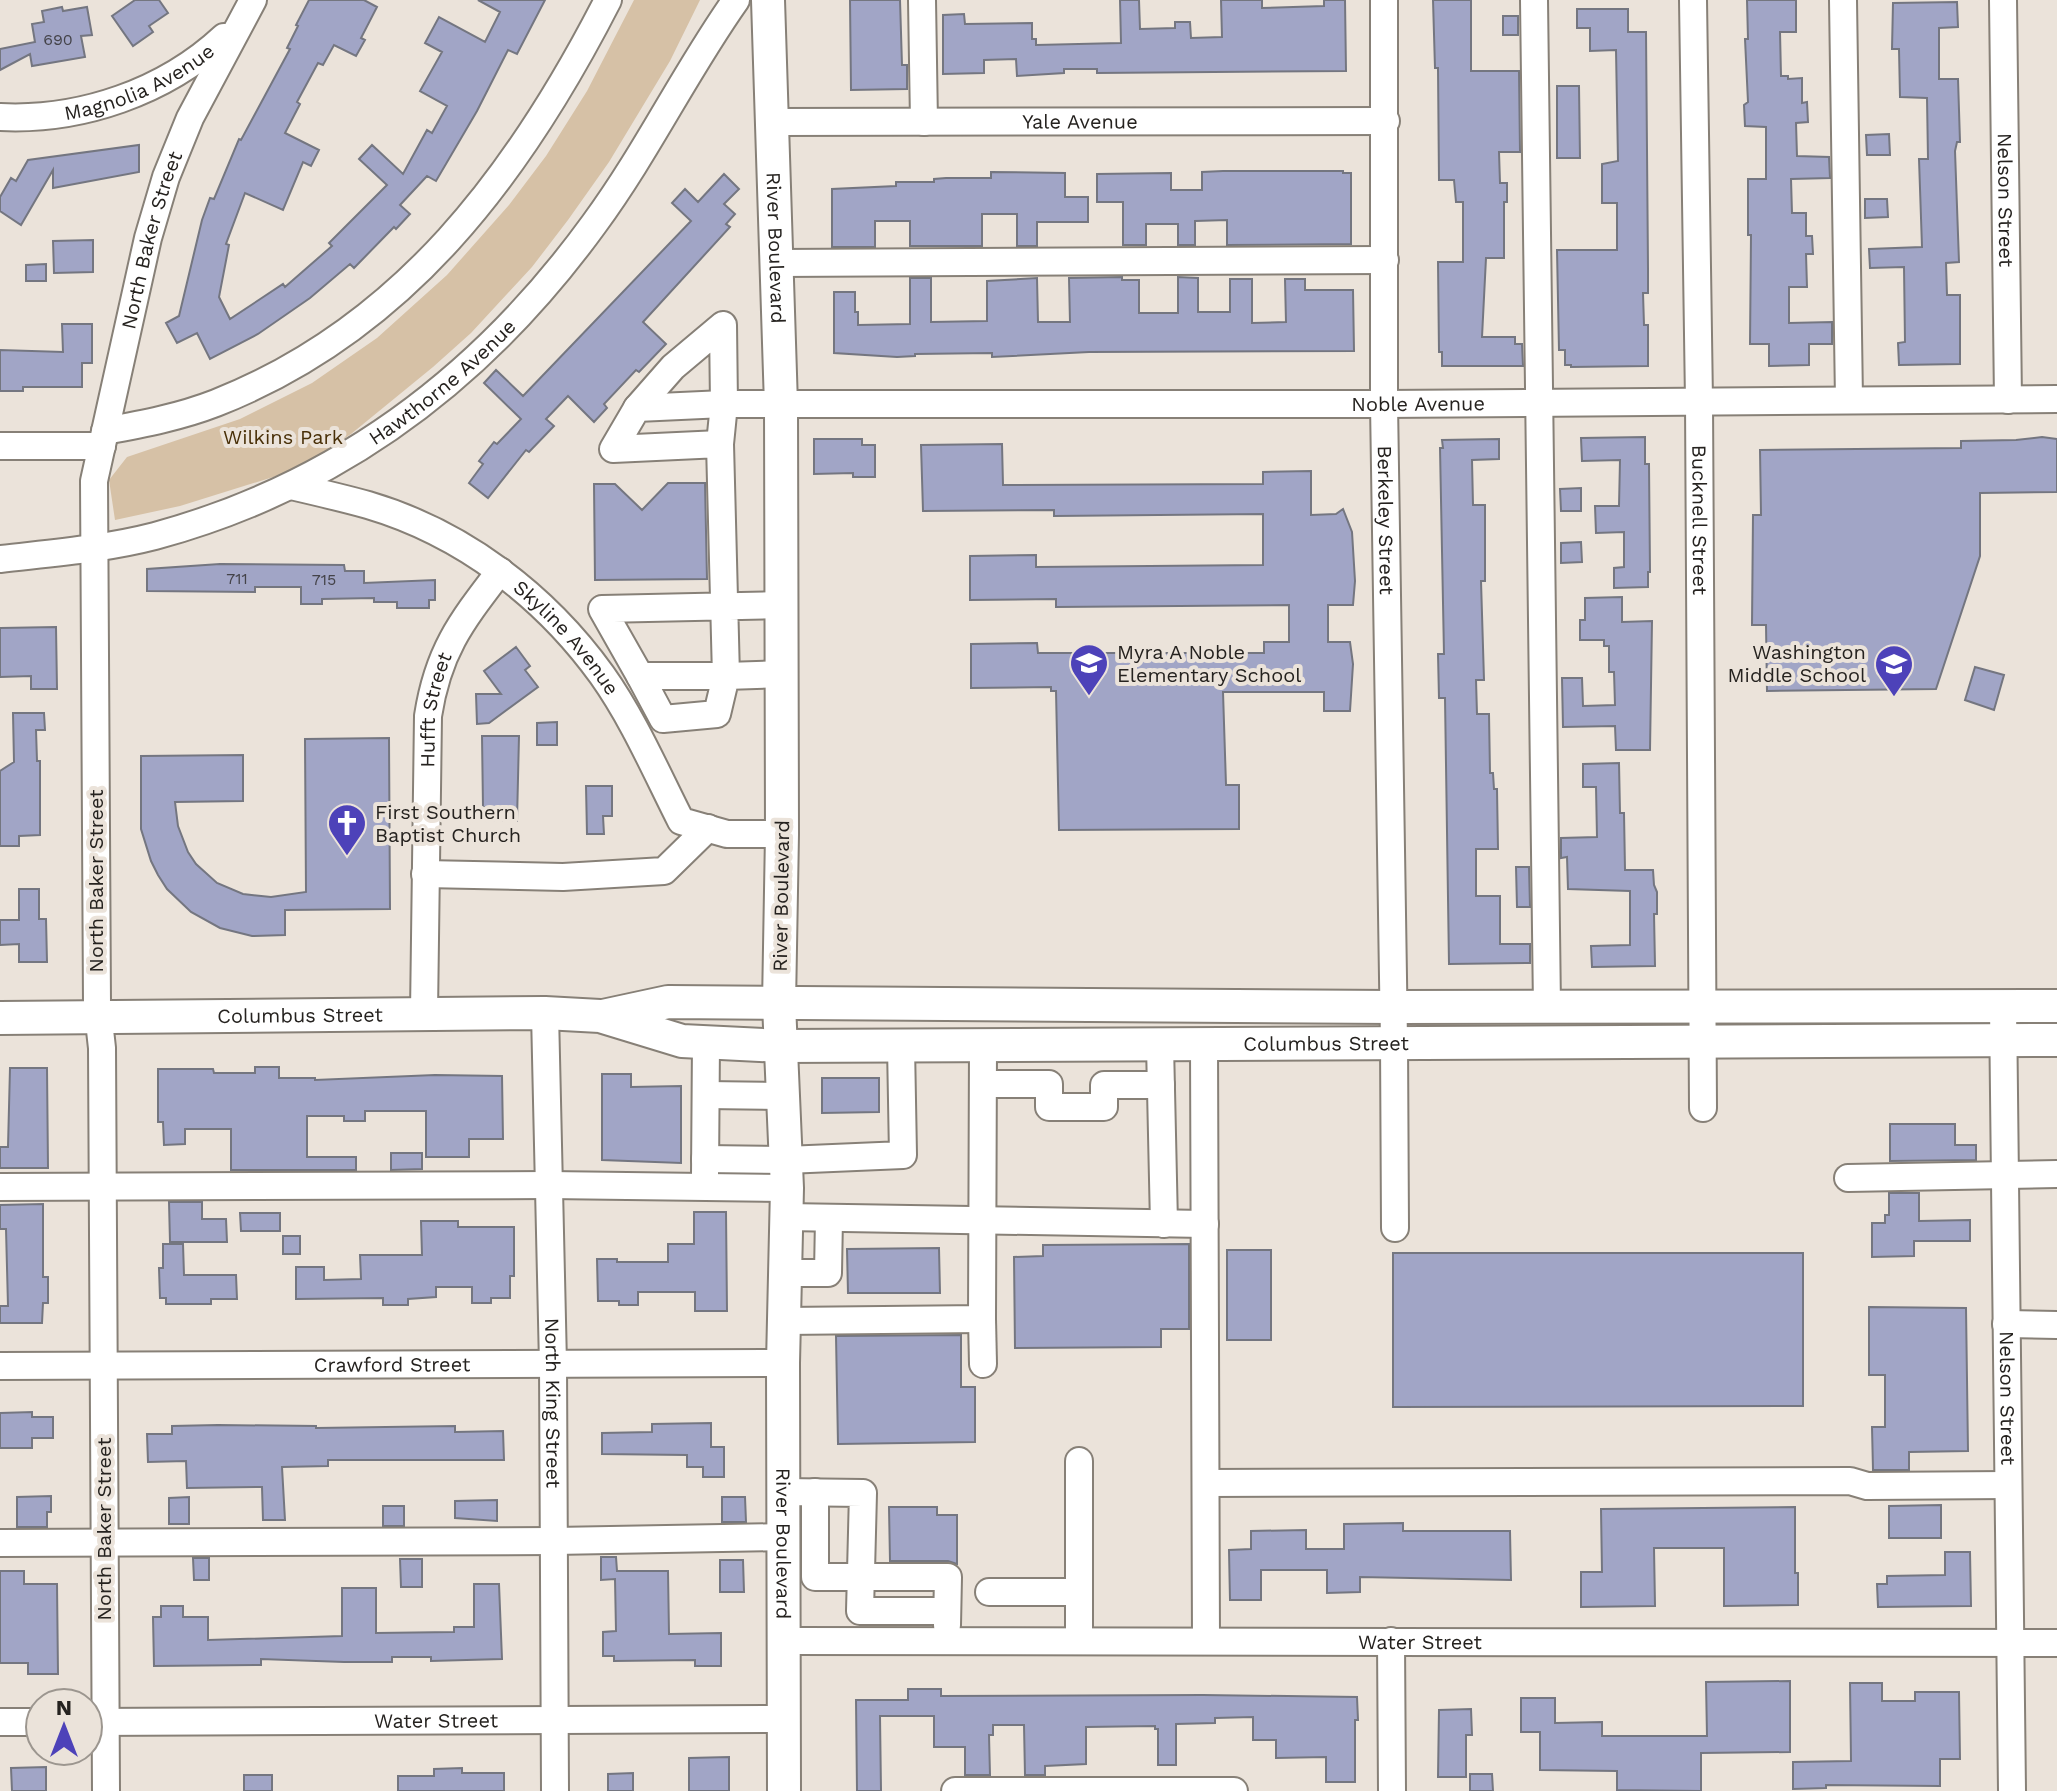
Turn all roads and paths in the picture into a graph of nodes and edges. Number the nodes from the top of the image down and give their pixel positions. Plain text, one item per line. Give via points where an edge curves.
1 (252, 0) edge
2 (608, 0) edge
3 (736, 0) edge
4 (768, 0) edge
5 (922, 0) edge
6 (1384, 0) edge
7 (1534, 0) edge
8 (1693, 0) edge
9 (1843, 0) edge
10 (2003, 0) edge
11 (0, 117) edge
12 (1386, 121) junction
13 (774, 122) junction
14 (924, 122) junction
15 (1385, 260) junction
16 (777, 263) junction
17 (2057, 399) edge
18 (1849, 400) junction
19 (2008, 400) junction
20 (1699, 401) junction
21 (1541, 403) junction
22 (724, 404) junction
23 (1384, 404) junction
24 (781, 405) junction
25 (637, 408) junction
26 (103, 439) junction
27 (720, 444) junction
28 (0, 446) edge
29 (291, 486) junction
30 (94, 549) junction
31 (0, 559) edge
32 (500, 571) junction
33 (781, 605) junction
34 (724, 608) junction
35 (782, 674) junction
36 (640, 676) junction
37 (726, 676) junction
38 (708, 828) junction
39 (782, 834) junction
40 (425, 874) junction
41 (779, 1004) junction
42 (1703, 1006) junction
43 (2003, 1006) junction
44 (2057, 1006) edge
45 (1394, 1007) junction
46 (1547, 1007) junction
47 (424, 1013) junction
48 (545, 1013) junction
49 (600, 1016) junction
50 (0, 1018) edge
51 (100, 1018) junction
52 (2003, 1040) junction
53 (2057, 1040) edge
54 (1394, 1041) junction
55 (1704, 1041) junction
56 (706, 1042) junction
57 (1204, 1044) junction
58 (1160, 1045) junction
59 (781, 1046) junction
60 (901, 1046) junction
61 (983, 1047) junction
62 (983, 1084) junction
63 (1161, 1085) junction
64 (706, 1095) junction
65 (783, 1096) junction
66 (1703, 1108) dead end
67 (705, 1172) junction
68 (2004, 1174) junction
69 (2057, 1174) edge
70 (1848, 1178) dead end
71 (549, 1185) junction
72 (103, 1186) junction
73 (0, 1187) edge
74 (786, 1188) junction
75 (829, 1218) junction
76 (984, 1220) junction
77 (1164, 1224) junction
78 (1205, 1224) junction
79 (1395, 1228) dead end
80 (785, 1273) junction
81 (982, 1319) junction
82 (784, 1321) junction
83 (2006, 1324) junction
84 (2057, 1325) edge
85 (783, 1363) junction
86 (553, 1364) junction
87 (983, 1364) dead end
88 (0, 1366) edge
89 (104, 1366) junction
90 (1079, 1461) dead end
91 (1206, 1483) junction
92 (2008, 1485) junction
93 (799, 1492) junction
94 (784, 1537) junction
95 (554, 1541) junction
96 (0, 1543) edge
97 (104, 1543) junction
98 (799, 1576) junction
99 (861, 1578) junction
100 (989, 1592) dead end
101 (1079, 1592) junction
102 (860, 1611) junction
103 (947, 1611) junction
104 (784, 1641) junction
105 (861, 1641) junction
106 (948, 1641) junction
107 (1079, 1641) junction
108 (1206, 1641) junction
109 (1391, 1641) junction
110 (2010, 1643) junction
111 (2057, 1643) edge
112 (98, 1687) edge
113 (784, 1719) junction
114 (555, 1720) junction
115 (0, 1722) edge
116 (24, 1722) edge
117 (104, 1722) edge
118 (103, 1767) edge
119 (106, 1791) edge
120 (555, 1791) edge
121 (784, 1791) edge
122 (955, 1791) edge
123 (1234, 1791) edge
124 (1392, 1791) edge
125 (2012, 1791) edge

1 - 11 street, Magnolia Avenue via 225,36 176,75 96,107
1 - 26 street, North Baker Street via 190,118 166,177
2 - 26 street via 574,66 509,167 387,299 345,333 257,386
3 - 29 street, Hawthorne Avenue via 635,165 523,313 415,410
4 - 13 main road, River Boulevard
5 - 14 street
6 - 12 street, Berkeley Street
7 - 21 street
8 - 20 street, Bucknell Street
9 - 18 street
10 - 19 street, Nelson Street
12 - 14 street, Yale Avenue
12 - 15 street, Berkeley Street
13 - 14 street, Yale Avenue
13 - 16 main road, River Boulevard
15 - 16 street
15 - 23 street, Berkeley Street
16 - 24 main road, River Boulevard
17 - 19 street, Noble Avenue
18 - 19 street, Noble Avenue
18 - 20 street, Noble Avenue
20 - 21 street, Noble Avenue
20 - 42 street, Bucknell Street
21 - 23 street, Noble Avenue
21 - 46 street
22 - 24 street, Noble Avenue
22 - 25 street, Noble Avenue
22 - 25 street via 723,325 673,367
22 - 27 street
23 - 24 street, Noble Avenue
23 - 45 street, Berkeley Street
24 - 33 main road, River Boulevard
25 - 27 street via 613,449
26 - 28 street
26 - 30 street, North Baker Street via 94,481
27 - 34 street
29 - 30 street, Hawthorne Avenue via 211,519
29 - 32 street, Skyline Avenue via 414,522
30 - 31 street, Hawthorne Avenue
30 - 51 street, North Baker Street
32 - 38 street, Skyline Avenue via 543,607 603,677 681,821
32 - 40 street, Hufft Street via 454,633 432,687
33 - 34 street
33 - 35 main road, River Boulevard
34 - 36 street via 602,609
34 - 37 street
35 - 37 street
35 - 39 main road, River Boulevard
36 - 37 street
36 - 37 street via 663,719 717,714
38 - 39 street, Skyline Avenue via 727,834
38 - 40 street via 664,871 563,877
39 - 41 main road, River Boulevard
40 - 47 street, Hufft Street
41 - 45 main road, Columbus Street
41 - 49 main road, Columbus Street via 668,1002
41 - 59 main road, River Boulevard
42 - 43 main road, Columbus Street
42 - 46 main road, Columbus Street
42 - 55 street, Bucknell Street
43 - 44 main road, Columbus Street
43 - 52 street, Nelson Street
45 - 46 main road, Columbus Street
45 - 54 street, Berkeley Street
47 - 48 main road, Columbus Street
47 - 51 main road, Columbus Street
48 - 49 main road, Columbus Street
48 - 71 street, North King Street
49 - 56 main road, Columbus Street via 682,1041
50 - 51 main road, Columbus Street
51 - 72 street, North Baker Street
52 - 53 main road, Columbus Street
52 - 55 main road, Columbus Street
52 - 68 street, Nelson Street
54 - 55 main road, Columbus Street
54 - 57 main road, Columbus Street
54 - 79 street, Berkeley Street
55 - 66 street, Bucknell Street
56 - 59 main road, Columbus Street
56 - 64 street
57 - 58 main road, Columbus Street
57 - 78 street
58 - 61 main road, Columbus Street
58 - 63 street
59 - 60 main road, Columbus Street
59 - 65 main road, River Boulevard
60 - 61 main road, Columbus Street
60 - 74 street via 903,1155
61 - 62 street
62 - 63 street via 1049,1084 1049,1107 1104,1107 1104,1085
62 - 76 street
63 - 77 street
64 - 65 street
64 - 67 street
65 - 74 main road, River Boulevard
67 - 71 street
67 - 74 street
68 - 69 street
68 - 70 street
68 - 83 street, Nelson Street
71 - 72 street
71 - 86 street, North King Street
72 - 73 street
72 - 89 street, North Baker Street
74 - 75 street
74 - 80 main road, River Boulevard
75 - 76 street
75 - 80 street via 828,1273
76 - 77 street
76 - 81 street
77 - 78 street
78 - 91 street
80 - 82 main road, River Boulevard
81 - 82 street
81 - 87 street
82 - 85 main road, River Boulevard
83 - 84 street
83 - 92 street, Nelson Street
85 - 86 street, Crawford Street
85 - 93 main road, River Boulevard
86 - 89 street, Crawford Street
86 - 95 street, North King Street
88 - 89 street, Crawford Street
89 - 97 street, North Baker Street
90 - 101 street
91 - 92 street
91 - 108 street
92 - 110 street, Nelson Street
93 - 94 main road, River Boulevard
93 - 98 street
93 - 99 street via 863,1493
94 - 95 street
94 - 98 main road, River Boulevard
95 - 97 street
95 - 114 street, North King Street
96 - 97 street
97 - 112 street, North Baker Street
98 - 99 street
98 - 104 main road, River Boulevard
99 - 102 street
99 - 103 street via 948,1577
100 - 101 street
101 - 107 street
102 - 103 street
102 - 105 street
103 - 106 street
104 - 105 street, Water Street
104 - 113 main road, River Boulevard
105 - 106 street, Water Street
106 - 107 street, Water Street
107 - 108 street, Water Street
108 - 109 street, Water Street
109 - 110 street, Water Street
109 - 124 street
110 - 111 street, Water Street
110 - 125 street, Nelson Street
113 - 114 street, Water Street
113 - 121 main road, River Boulevard
114 - 117 street, Water Street
114 - 120 street, North King Street
115 - 116 street
118 - 119 street, North Baker Street
122 - 123 street

